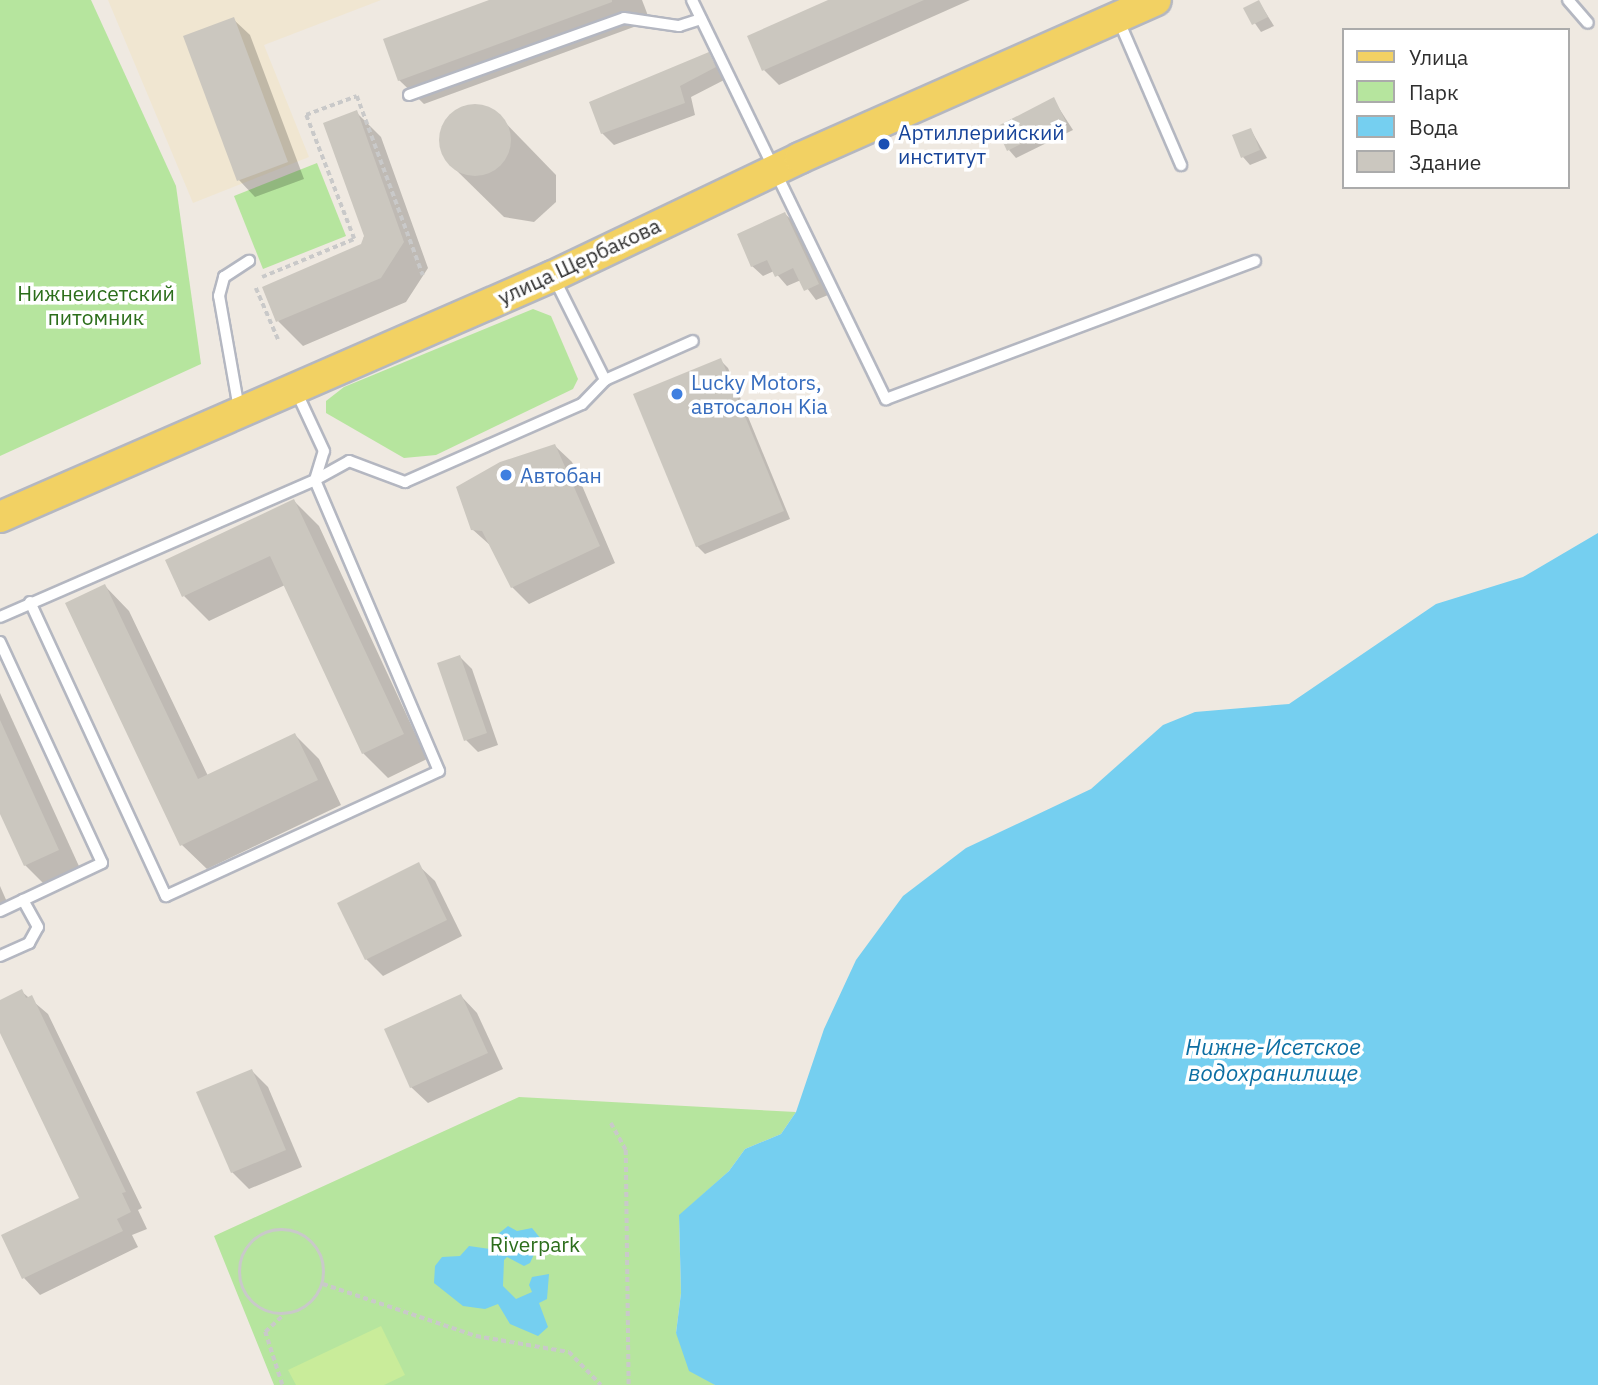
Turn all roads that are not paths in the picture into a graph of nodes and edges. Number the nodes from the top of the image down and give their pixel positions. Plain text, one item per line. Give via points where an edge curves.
1 (692, 0) edge
2 (1156, 0) edge
3 (1568, 0) edge
4 (1117, 17) junction
5 (701, 19) junction
6 (1588, 23) dead end
7 (410, 95) dead end
8 (1181, 165) dead end
9 (776, 169) junction
10 (249, 261) dead end
11 (1255, 261) dead end
12 (553, 276) junction
13 (693, 341) dead end
14 (605, 380) junction
15 (293, 385) junction
16 (239, 409) junction
17 (315, 480) junction
18 (0, 517) edge
19 (30, 602) junction
20 (0, 617) edge
21 (0, 642) edge
22 (23, 900) junction
23 (0, 911) edge
24 (0, 956) edge

1 - 5 lane
2 - 4 main road, улица Щербакова
3 - 6 lane
4 - 8 lane
4 - 9 main road, улица Щербакова
5 - 7 lane via 679,26 624,19
5 - 9 lane
9 - 11 lane via 886,399
9 - 12 main road, улица Щербакова
10 - 16 lane via 224,277 219,296
12 - 14 lane
12 - 15 main road, улица Щербакова
13 - 14 lane
14 - 17 lane via 582,404 405,482 349,461
15 - 16 main road, улица Щербакова
15 - 17 lane via 324,451
16 - 18 main road, улица Щербакова
17 - 19 lane
17 - 19 lane via 439,771 166,896
19 - 20 lane
21 - 22 lane via 102,863
22 - 23 lane
22 - 24 lane via 38,927 29,943

